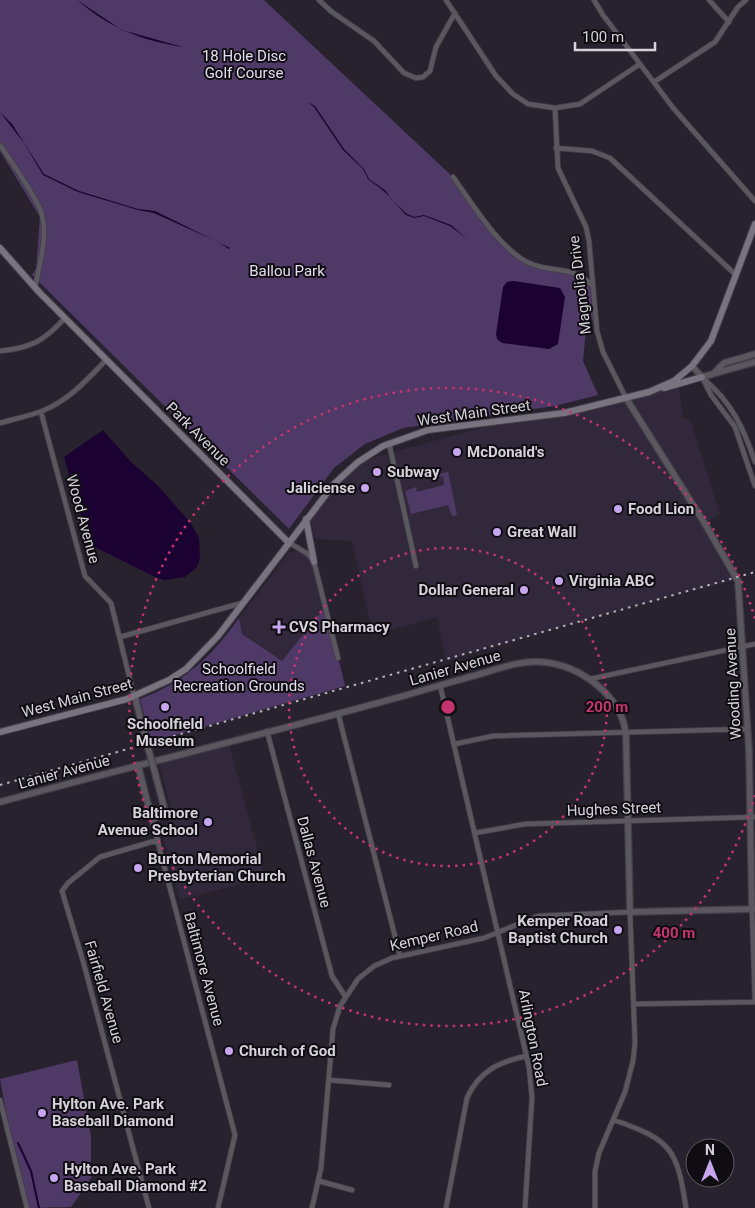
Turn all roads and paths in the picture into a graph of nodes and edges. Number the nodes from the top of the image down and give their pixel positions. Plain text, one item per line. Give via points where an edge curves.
1 (319, 0) edge
2 (446, 0) edge
3 (594, 0) edge
4 (709, 0) edge
5 (746, 0) edge
6 (455, 13) junction
7 (729, 22) junction
8 (640, 64) junction
9 (654, 82) junction
10 (555, 108) junction
11 (0, 145) edge
12 (556, 148) junction
13 (454, 177) dead end
14 (755, 201) edge
15 (755, 224) edge
16 (0, 248) edge
17 (736, 275) junction
18 (592, 285) junction
19 (35, 288) junction
20 (65, 318) junction
21 (0, 351) edge
22 (755, 354) edge
23 (106, 360) junction
24 (755, 362) edge
25 (692, 366) junction
26 (715, 372) junction
27 (702, 377) junction
28 (649, 392) junction
29 (626, 398) junction
30 (41, 412) junction
31 (738, 417) junction
32 (731, 421) junction
33 (0, 423) edge
34 (390, 443) junction
35 (750, 447) junction
36 (743, 450) junction
37 (755, 462) edge
38 (754, 482) edge
39 (306, 519) junction
40 (288, 542) junction
41 (314, 562) junction
42 (416, 566) dead end
43 (242, 603) junction
44 (120, 637) junction
45 (755, 644) edge
46 (743, 647) junction
47 (338, 658) dead end
48 (590, 679) junction
49 (440, 685) junction
50 (134, 697) junction
51 (338, 713) junction
52 (748, 729) junction
53 (0, 732) edge
54 (267, 732) junction
55 (626, 732) junction
56 (755, 743) edge
57 (455, 744) junction
58 (748, 746) junction
59 (138, 765) junction
60 (0, 802) edge
61 (752, 817) edge
62 (152, 820) junction
63 (629, 822) junction
64 (475, 833) junction
65 (158, 840) junction
66 (753, 909) edge
67 (630, 912) junction
68 (498, 933) junction
69 (400, 956) junction
70 (345, 996) junction
71 (755, 1002) edge
72 (634, 1004) junction
73 (526, 1056) junction
74 (329, 1080) junction
75 (389, 1085) dead end
76 (0, 1100) edge
77 (614, 1120) junction
78 (319, 1182) junction
79 (352, 1190) dead end
80 (27, 1208) edge
81 (149, 1208) edge
82 (218, 1208) edge
83 (312, 1208) edge
84 (446, 1208) edge
85 (525, 1208) edge
86 (595, 1208) edge
87 (686, 1208) edge

1 - 6 street via 374,41 404,73 416,78 424,77 430,71 438,42
2 - 6 street
3 - 8 street
4 - 7 street
5 - 7 street
6 - 10 street via 496,76 512,94 536,106
7 - 9 street via 715,42
8 - 9 street
8 - 10 street via 580,104
9 - 14 street
10 - 12 street, Magnolia Drive
11 - 19 street via 43,217 44,232
12 - 17 street via 592,151 610,158
12 - 18 street, Magnolia Drive via 562,178 586,228
13 - 18 street via 490,226 519,257 539,267 578,273
15 - 17 main road, West Main Street
16 - 19 main road, Park Avenue
17 - 25 main road, West Main Street via 711,341
18 - 29 street, Magnolia Drive via 599,342
19 - 20 main road, Park Avenue
20 - 21 street via 39,342
20 - 23 main road, Park Avenue
22 - 26 street via 724,363
23 - 30 street via 77,389
23 - 40 main road, Park Avenue
24 - 26 street via 726,372
25 - 27 street
25 - 28 main road, West Main Street via 674,381
26 - 27 street
27 - 28 main road
27 - 31 street via 718,391
27 - 32 street
28 - 29 main road, West Main Street
29 - 34 main road, West Main Street via 545,416 428,430
29 - 46 street, Wooding Avenue via 735,572
30 - 33 street
30 - 44 street, Wood Avenue via 85,576 110,603
31 - 32 street
31 - 35 street
32 - 36 street
34 - 39 main road, West Main Street via 345,472
34 - 42 street
35 - 36 street
35 - 37 street
36 - 38 street
39 - 40 main road, West Main Street
39 - 41 main road
40 - 41 street, Park Avenue via 308,554
40 - 43 main road, West Main Street
41 - 47 street
43 - 44 street
43 - 50 main road, West Main Street via 186,669
44 - 50 street, Wood Avenue
45 - 46 street
46 - 48 street
46 - 52 street, Wooding Avenue
48 - 49 street, Lanier Avenue via 562,666 532,662 512,664
48 - 55 street, Lanier Avenue via 616,706
49 - 51 street, Lanier Avenue
49 - 57 street, Arlington Road
50 - 53 main road, West Main Street
50 - 62 street, Wood Avenue, bridge via 164,807 162,815
51 - 54 street, Lanier Avenue
51 - 69 street
52 - 55 street
52 - 58 street, Wooding Avenue
54 - 59 street, Lanier Avenue
54 - 70 street, Dallas Avenue via 332,976
55 - 57 street via 493,736
55 - 63 street, Lanier Avenue
56 - 58 street
57 - 64 street, Arlington Road
58 - 61 street, Wooding Avenue
59 - 60 street, Lanier Avenue
59 - 62 street, Baltimore Avenue
61 - 63 street, Hughes Street
61 - 66 street, Wooding Avenue
62 - 65 street, Baltimore Avenue
63 - 64 street, Hughes Street via 525,824
63 - 67 street, Lanier Avenue
64 - 68 street, Arlington Road
65 - 81 street, Fairfield Avenue via 100,856 68,883 62,895 83,960
65 - 82 street, Baltimore Avenue via 235,1135
66 - 67 street, Kemper Road
66 - 71 street, Wooding Avenue
67 - 68 street, Kemper Road via 544,915
67 - 72 street, Lanier Avenue
68 - 69 street, Kemper Road
68 - 73 street, Arlington Road
69 - 70 street, Kemper Road via 366,972
70 - 74 street, Kemper Road via 333,1029
71 - 72 street
72 - 77 street, Lanier Avenue via 633,1061
73 - 84 street via 490,1068 471,1088 466,1098
73 - 85 street, Arlington Road via 532,1098
74 - 75 street
74 - 78 street, Kemper Road
76 - 80 street
77 - 86 street, Lanier Avenue via 599,1153
77 - 87 street via 653,1134 666,1145 679,1168
78 - 79 street
78 - 83 street, Kemper Road

